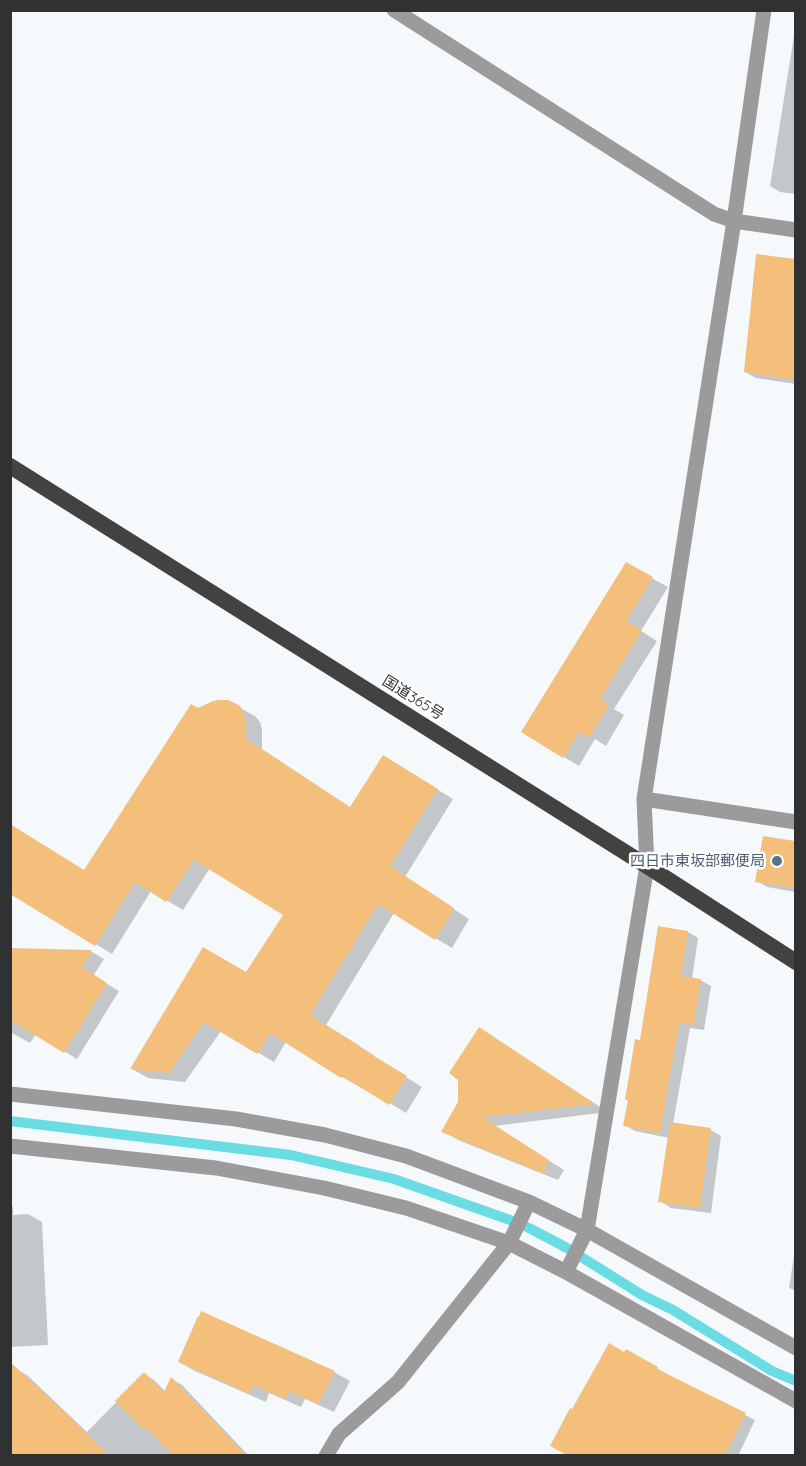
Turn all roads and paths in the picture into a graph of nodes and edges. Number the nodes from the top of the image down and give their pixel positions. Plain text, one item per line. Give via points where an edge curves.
1 (394, 10) edge
2 (764, 10) edge
3 (734, 221) junction
4 (795, 230) edge
5 (10, 466) edge
6 (644, 799) junction
7 (795, 822) edge
8 (647, 867) junction
9 (795, 962) edge
10 (10, 1095) edge
11 (10, 1146) edge
12 (529, 1202) junction
13 (587, 1230) junction
14 (509, 1243) junction
15 (566, 1272) junction
16 (795, 1348) edge
17 (795, 1401) edge
18 (326, 1455) edge

1 - 3 street via 714,214
2 - 3 street
3 - 4 street
3 - 6 street
5 - 8 highway, 国道365号
6 - 7 street
6 - 8 street
8 - 9 highway, 国道365号
8 - 13 street
10 - 12 street via 236,1119 325,1135 406,1156
11 - 14 street via 216,1168 324,1188 406,1208
12 - 13 street
12 - 14 street
13 - 15 street
13 - 16 street
14 - 15 street
14 - 18 street via 398,1382 339,1434
15 - 17 street

